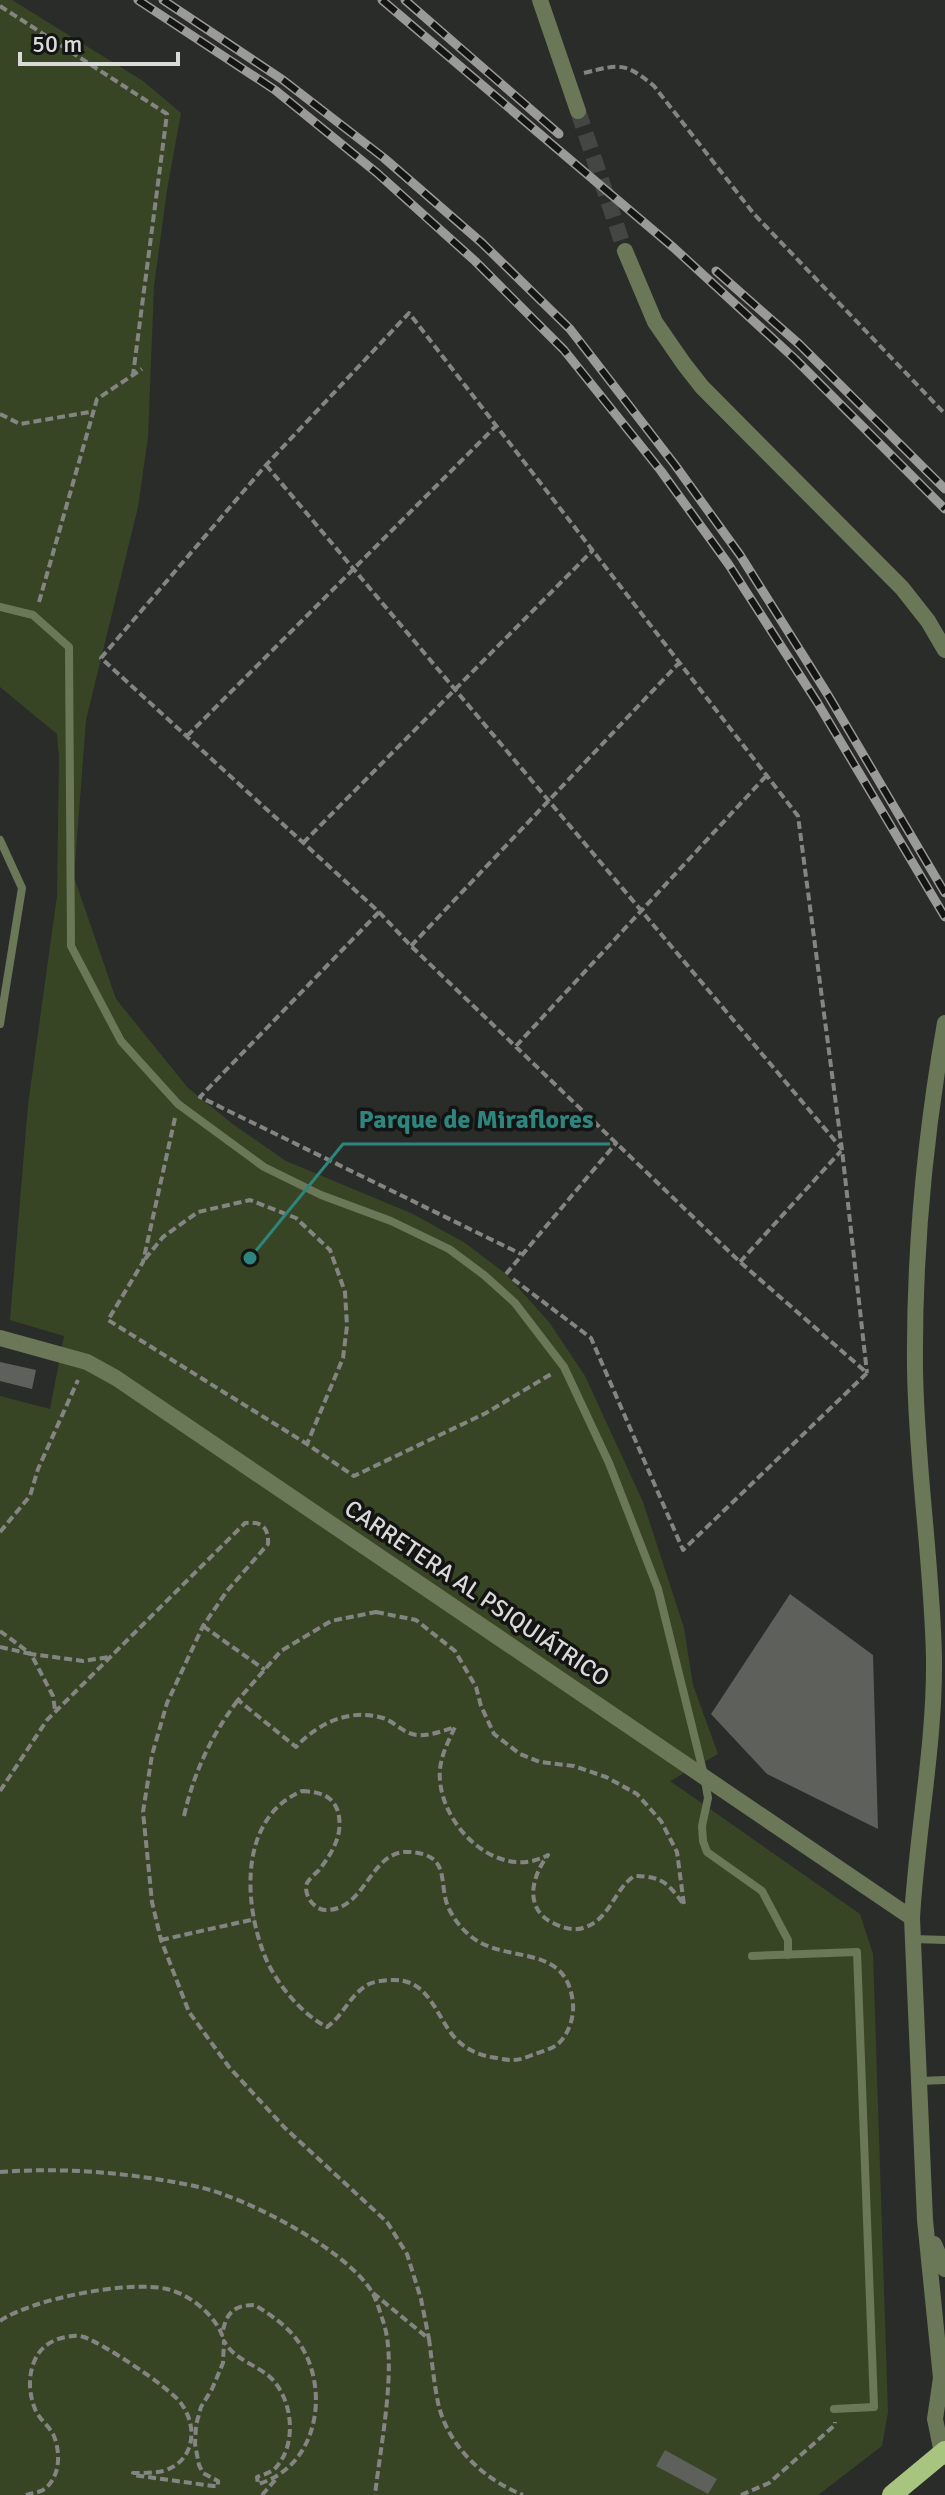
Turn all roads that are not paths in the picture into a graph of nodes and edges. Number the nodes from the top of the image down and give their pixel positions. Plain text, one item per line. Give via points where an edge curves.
1 (540, 0) edge
2 (578, 111) tunnel mouth
3 (625, 251) tunnel mouth
4 (0, 607) edge
5 (945, 650) edge
6 (0, 840) edge
7 (945, 1023) edge
8 (0, 1024) edge
9 (0, 1338) edge
10 (704, 1775) junction
11 (912, 1918) junction
12 (914, 1939) junction
13 (945, 1940) edge
14 (788, 1955) junction
15 (752, 1956) dead end
16 (945, 2080) edge
17 (920, 2081) junction
18 (925, 2220) junction
19 (945, 2269) edge
20 (943, 2375) edge
21 (834, 2409) road end
22 (944, 2454) edge
23 (892, 2495) edge

1 - 2 street
3 - 5 street via 655,322 702,387 902,588
4 - 10 lane via 33,615 69,647 71,946 121,1041 178,1104 264,1167 449,1249 515,1303 564,1367 609,1463 658,1589
6 - 8 lane via 22,888
7 - 11 street via 917,1261 916,1383 934,1662
9 - 10 street, CARRETERA AL PSIQUIÁTRICO via 87,1362 116,1378
10 - 11 street, CARRETERA AL PSIQUIÁTRICO
10 - 14 lane via 707,1852 762,1891 788,1940
11 - 12 street
12 - 13 lane
12 - 17 street
14 - 15 lane
14 - 21 lane via 857,1952 874,2407
16 - 17 lane
17 - 18 street
18 - 19 street
18 - 20 street
20 - 22 street via 935,2419
22 - 23 main road

